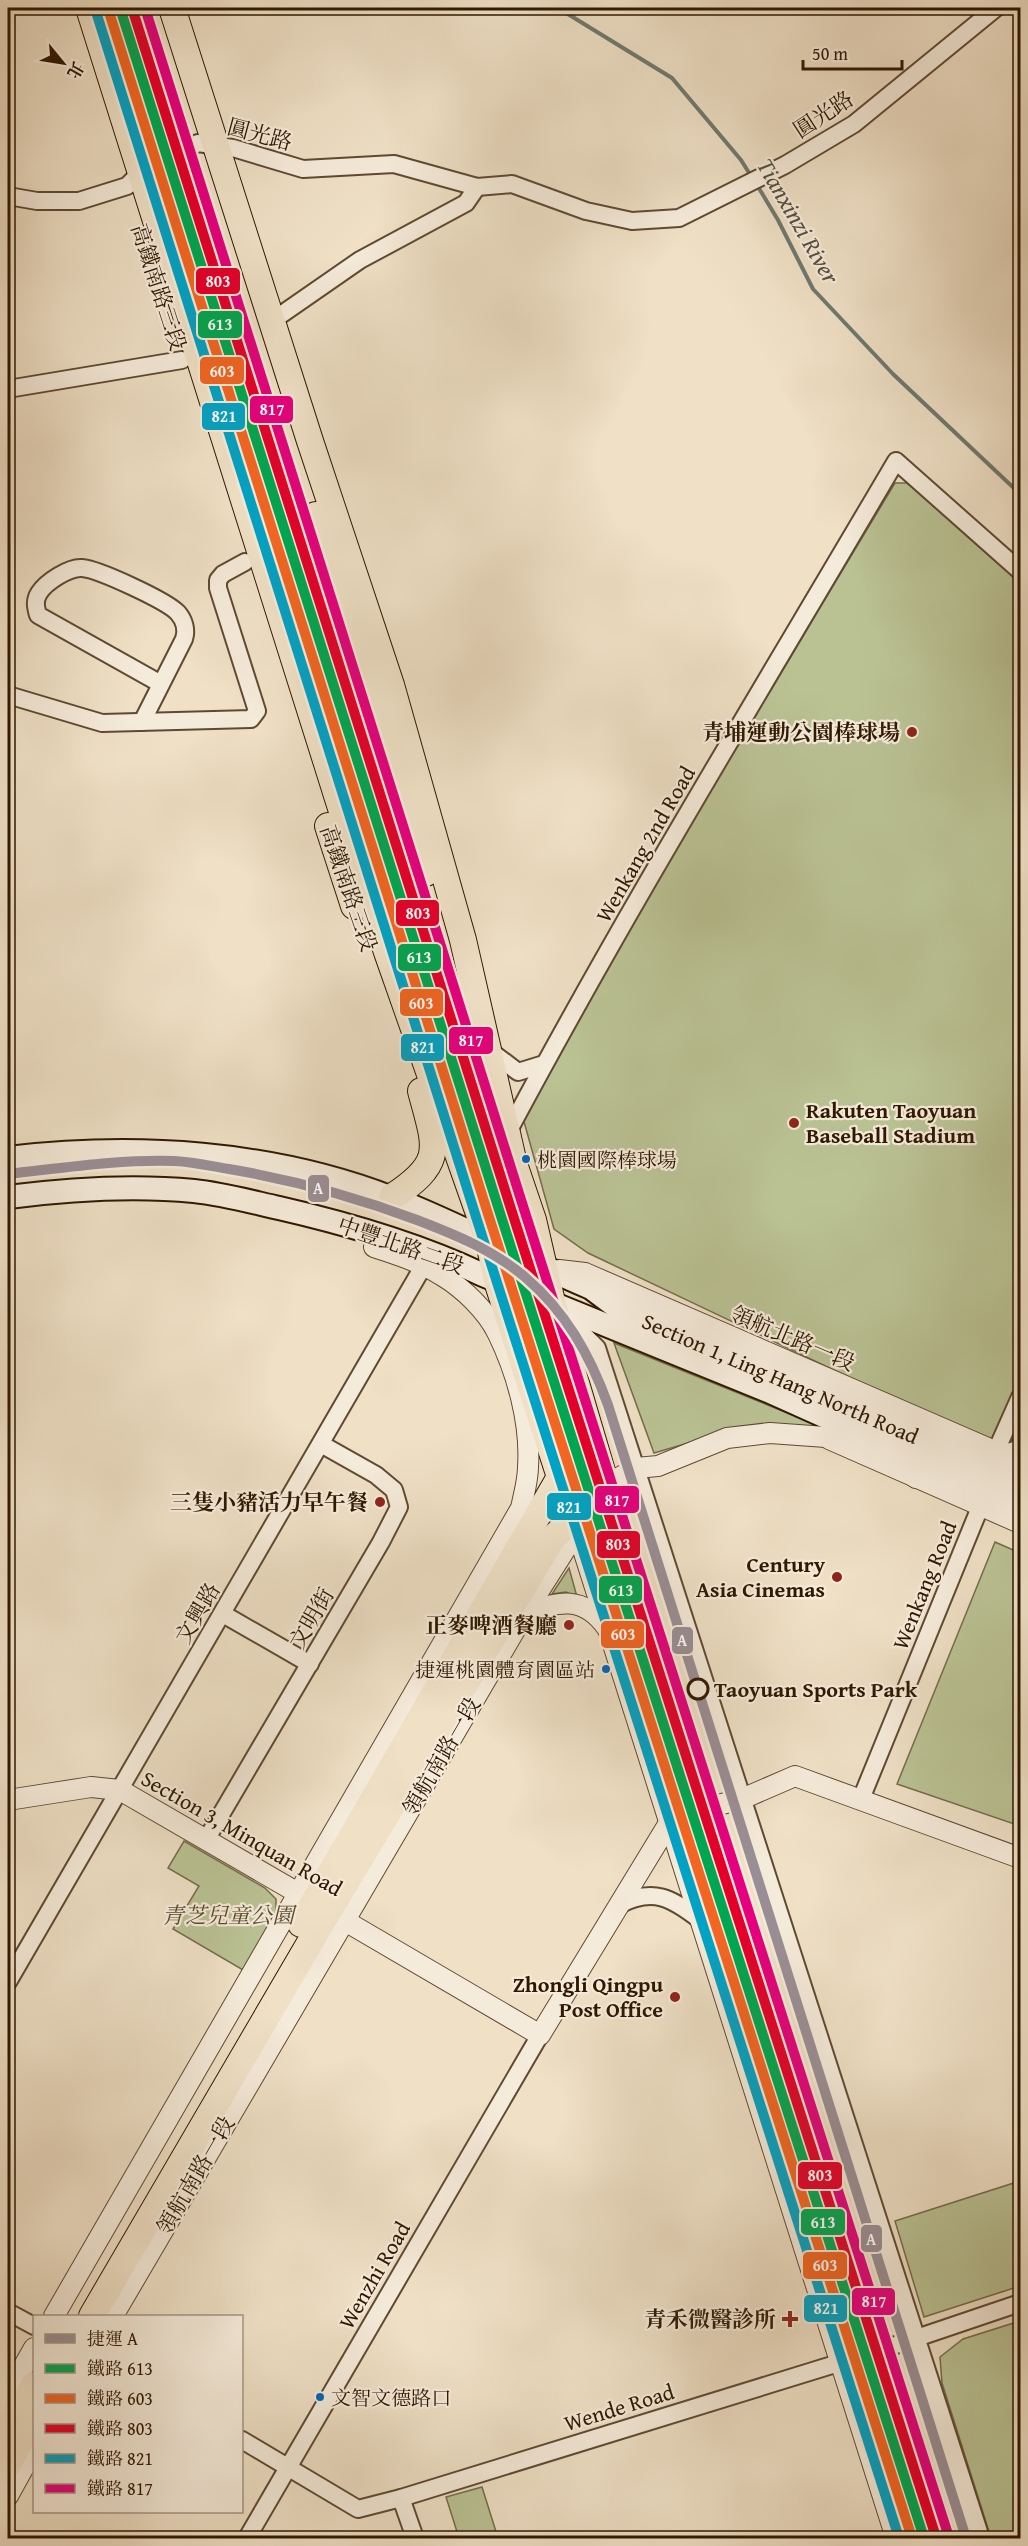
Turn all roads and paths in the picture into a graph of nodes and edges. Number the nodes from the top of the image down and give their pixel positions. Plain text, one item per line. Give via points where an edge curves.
1 (71, 8) edge
2 (89, 8) edge
3 (155, 8) edge
4 (172, 8) edge
5 (996, 8) edge
6 (206, 144) junction
7 (134, 179) junction
8 (477, 187) junction
9 (8, 196) edge
10 (272, 321) junction
11 (182, 360) junction
12 (8, 389) edge
13 (310, 441) junction
14 (241, 492) junction
15 (321, 531) junction
16 (245, 562) junction
17 (1020, 571) edge
18 (161, 684) junction
19 (8, 695) edge
20 (142, 722) junction
21 (489, 1050) junction
22 (415, 1061) junction
23 (544, 1064) junction
24 (420, 1091) junction
25 (507, 1134) junction
26 (459, 1152) junction
27 (8, 1158) edge
28 (8, 1197) edge
29 (392, 1197) junction
30 (489, 1242) junction
31 (374, 1247) dead end
32 (424, 1265) junction
33 (543, 1268) junction
34 (497, 1281) junction
35 (552, 1302) junction
36 (1020, 1397) edge
37 (862, 1433) junction
38 (827, 1438) junction
39 (321, 1444) junction
40 (1020, 1444) edge
41 (636, 1468) junction
42 (997, 1476) edge
43 (560, 1477) junction
44 (916, 1478) junction
45 (1020, 1481) edge
46 (606, 1485) junction
47 (1020, 1504) edge
48 (1020, 1523) edge
49 (575, 1525) junction
50 (527, 1534) junction
51 (477, 1585) junction
52 (525, 1613) junction
53 (223, 1614) junction
54 (609, 1631) junction
55 (310, 1664) junction
56 (120, 1790) junction
57 (742, 1798) junction
58 (861, 1799) junction
59 (8, 1800) edge
60 (710, 1807) junction
61 (669, 1823) junction
62 (206, 1840) junction
63 (1020, 1858) edge
64 (619, 1905) junction
65 (321, 1907) junction
66 (700, 1920) junction
67 (8, 1982) edge
68 (540, 2035) junction
69 (1020, 2303) edge
70 (8, 2312) edge
71 (55, 2315) edge
72 (75, 2315) edge
73 (93, 2315) edge
74 (114, 2315) edge
75 (33, 2325) edge
76 (916, 2337) junction
77 (884, 2349) junction
78 (33, 2350) edge
79 (840, 2362) junction
80 (33, 2387) edge
81 (8, 2394) edge
82 (33, 2419) edge
83 (8, 2432) edge
84 (243, 2441) edge
85 (33, 2451) edge
86 (8, 2464) edge
87 (289, 2467) junction
88 (8, 2496) edge
89 (401, 2498) junction
90 (248, 2538) edge
91 (415, 2538) edge
92 (896, 2538) edge
93 (945, 2538) edge
94 (981, 2538) edge

1 - 7 main road, 高鐵南路三段
2 - 7 main road, 高鐵南路三段
3 - 6 main road
4 - 6 main road
5 - 8 street, 圓光路 via 854,124 785,165 679,218 632,221 586,211 512,184
6 - 7 street, 圓光路
6 - 8 street, 圓光路 via 303,169 394,164
6 - 10 main road
6 - 15 main road
7 - 9 street, 圓光路 via 79,201
7 - 11 main road, 高鐵南路三段
7 - 14 main road, 高鐵南路三段
8 - 10 street via 466,203 360,260
10 - 13 main road
11 - 12 street
11 - 16 main road, 高鐵南路三段
13 - 15 main road
13 - 21 main road via 391,686 463,940
14 - 16 main road
14 - 26 main road, 高鐵南路三段 via 387,952
15 - 25 main road
16 - 20 street via 223,574 218,588 257,711 251,719
16 - 22 main road, 高鐵南路三段 via 340,866
17 - 23 street, Wenkang 2nd Road via 896,461
18 - 18 street via 187,632 171,606 80,567 48,584 38,594 38,615
18 - 20 street
19 - 20 street via 102,723
21 - 23 street via 518,1072
21 - 25 main road
22 - 24 main road, 高鐵南路三段
22 - 26 main road
23 - 25 street, Wenkang 2nd Road
24 - 29 main road via 432,1131 433,1156 420,1178
24 - 30 main road, 高鐵南路三段 via 463,1194
25 - 33 main road
26 - 30 main road, 高鐵南路三段
27 - 29 main road, 中豐北路二段 via 98,1150 216,1156 310,1172
28 - 34 main road, 中豐北路二段 via 81,1188 195,1191 327,1219 387,1237
29 - 30 main road, 中豐北路二段
30 - 33 main road, 中豐北路二段
30 - 34 main road
31 - 32 street
32 - 39 street, 文興路
32 - 51 street via 472,1299 497,1332 515,1378 527,1433 528,1467 521,1508
33 - 35 main road
33 - 42 main road, Section 1, Ling Hang North Road via 591,1288 619,1309
34 - 35 main road, 中豐北路二段
34 - 43 main road
35 - 37 main road, Section 1, Ling Hang North Road
35 - 41 street via 597,1348
35 - 46 main road
36 - 42 street, Wenkang Road via 1000,1442
37 - 38 street
37 - 42 main road, Section 1, Ling Hang North Road
37 - 44 street
38 - 41 street via 770,1433 727,1438 658,1466
38 - 44 street
39 - 53 street, 文興路
39 - 55 street, 文明街 via 376,1475 394,1490 399,1507
40 - 42 street
41 - 46 street
41 - 57 street
42 - 44 street
42 - 45 main road, Section 1, Ling Hang North Road
42 - 47 main road, Section 1, Ling Hang North Road
42 - 48 street
42 - 58 street, Wenkang Road
43 - 49 street
43 - 50 main road, 領航南路一段
46 - 49 main road, 領航南路一段
46 - 60 street
49 - 52 street, 領航南路一段
49 - 54 street
49 - 65 main road, 領航南路一段 via 552,1539
50 - 51 street
50 - 65 main road, 領航南路一段
51 - 65 street, 領航南路一段
52 - 54 street via 567,1603 599,1617
52 - 65 street, 領航南路一段
53 - 55 street
53 - 56 street, 文興路
54 - 61 street
55 - 62 street, 文明街
56 - 59 street, Section 3, Minquan Road via 91,1787
56 - 62 street, Section 3, Minquan Road
56 - 67 street, 文興路
57 - 58 street via 795,1776
57 - 60 street
57 - 76 street
58 - 63 street
60 - 61 street
60 - 77 street
61 - 64 street
61 - 66 street
62 - 65 street, Section 3, Minquan Road
64 - 66 street via 635,1896 650,1895 665,1898
64 - 68 street
65 - 68 street, Section 3, Minquan Road
65 - 71 street, 領航南路一段
65 - 72 main road, 領航南路一段
65 - 73 main road, 領航南路一段
65 - 74 street, 領航南路一段
66 - 79 street
68 - 87 street, Wenzhi Road
69 - 76 street, Wende Road
70 - 75 street
76 - 77 street, Wende Road
76 - 94 street
77 - 79 street, Wende Road
77 - 93 street
78 - 81 street
79 - 89 street, Wende Road
79 - 92 street
80 - 83 main road
82 - 86 main road
84 - 87 street, Wende Road
85 - 88 street
87 - 89 street, Wende Road via 358,2509
87 - 90 street, Wenzhi Road
89 - 91 street

